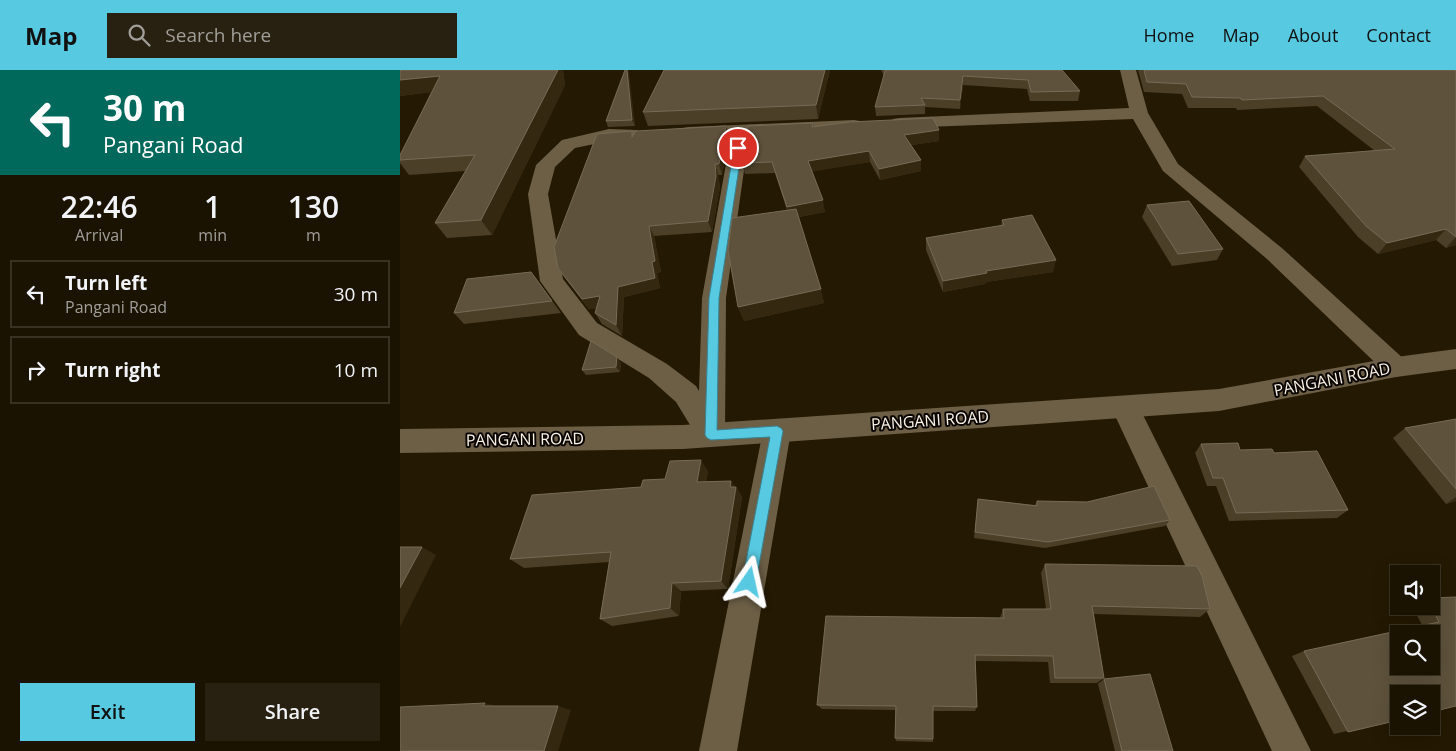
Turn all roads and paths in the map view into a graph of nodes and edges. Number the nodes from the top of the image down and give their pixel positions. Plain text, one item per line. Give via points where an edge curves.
1 (1128, 70) edge
2 (1139, 113) junction
3 (741, 130) junction
4 (1456, 359) edge
5 (1396, 367) junction
6 (1125, 407) junction
7 (777, 431) junction
8 (711, 435) junction
9 (400, 441) edge
10 (718, 751) edge
11 (1292, 751) edge

1 - 2 street
2 - 3 street
2 - 5 street via 1170,167 1275,254
3 - 8 street via 714,298
3 - 8 street via 609,135 569,144 546,165 538,194 552,281 588,329 658,371 686,394
4 - 5 street, PANGANI ROAD
5 - 6 street, PANGANI ROAD via 1219,400
6 - 7 street, PANGANI ROAD
6 - 11 street
7 - 8 street, PANGANI ROAD
7 - 10 street
8 - 9 street, PANGANI ROAD

